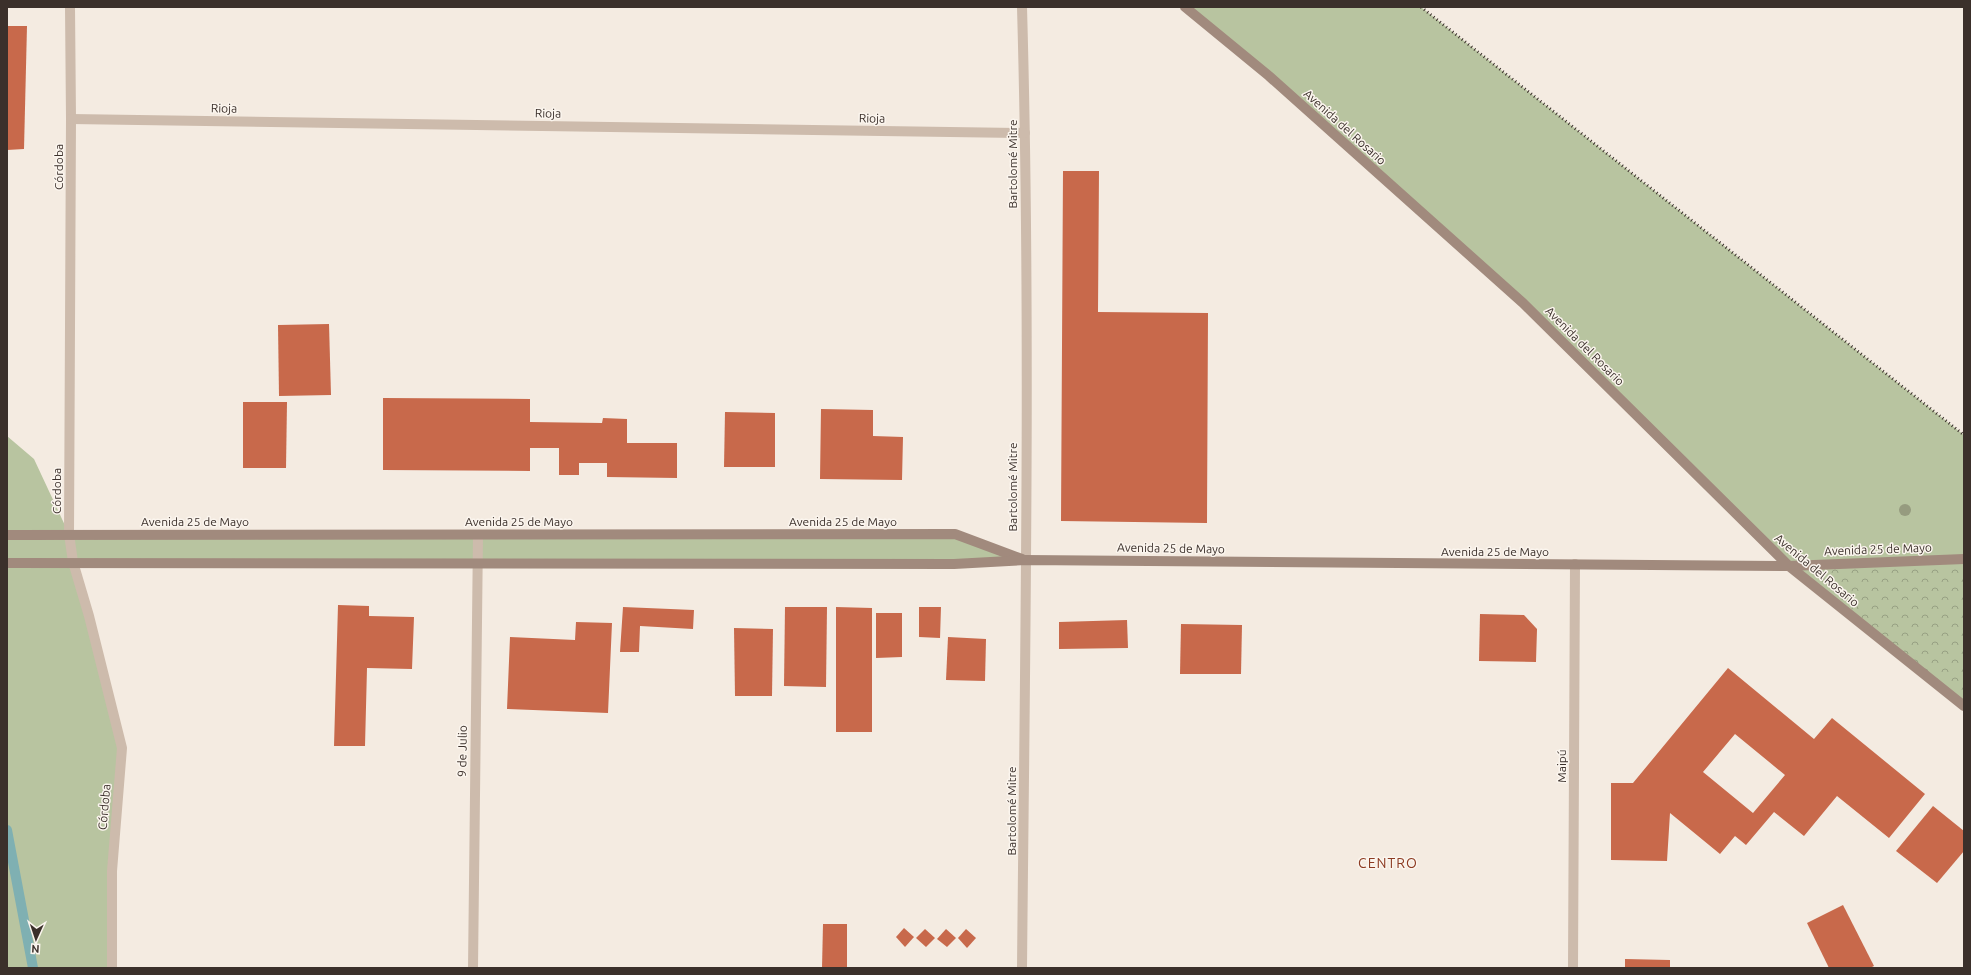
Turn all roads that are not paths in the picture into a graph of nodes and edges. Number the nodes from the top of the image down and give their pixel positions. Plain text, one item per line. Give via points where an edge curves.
1 (70, 7) edge
2 (1022, 7) edge
3 (1185, 7) edge
4 (71, 119) junction
5 (1025, 133) junction
6 (69, 534) junction
7 (7, 535) edge
8 (478, 535) junction
9 (1964, 559) edge
10 (1025, 560) junction
11 (73, 562) junction
12 (7, 563) edge
13 (477, 564) junction
14 (1575, 564) junction
15 (1789, 566) junction
16 (1964, 706) edge
17 (112, 968) edge
18 (473, 968) edge
19 (1022, 968) edge
20 (1573, 968) edge

1 - 4 street, Córdoba
2 - 5 street, Bartolomé Mitre
3 - 15 main road, Avenida del Rosario via 1269,76 1523,303
4 - 5 street, Rioja
4 - 6 street, Córdoba
5 - 10 street, Bartolomé Mitre
6 - 7 main road, Avenida 25 de Mayo
6 - 8 main road, Avenida 25 de Mayo
6 - 11 street, Córdoba
8 - 10 main road, Avenida 25 de Mayo via 955,534
8 - 13 street, 9 de Julio
9 - 15 main road, Avenida 25 de Mayo
10 - 13 main road, Avenida 25 de Mayo via 954,564
10 - 14 main road, Avenida 25 de Mayo
10 - 19 street, Bartolomé Mitre
11 - 12 main road, Avenida 25 de Mayo
11 - 13 main road, Avenida 25 de Mayo
11 - 17 street, Córdoba via 122,748 112,871
13 - 18 street, 9 de Julio
14 - 15 main road, Avenida 25 de Mayo
14 - 20 street, Maipú
15 - 16 main road, Avenida del Rosario

